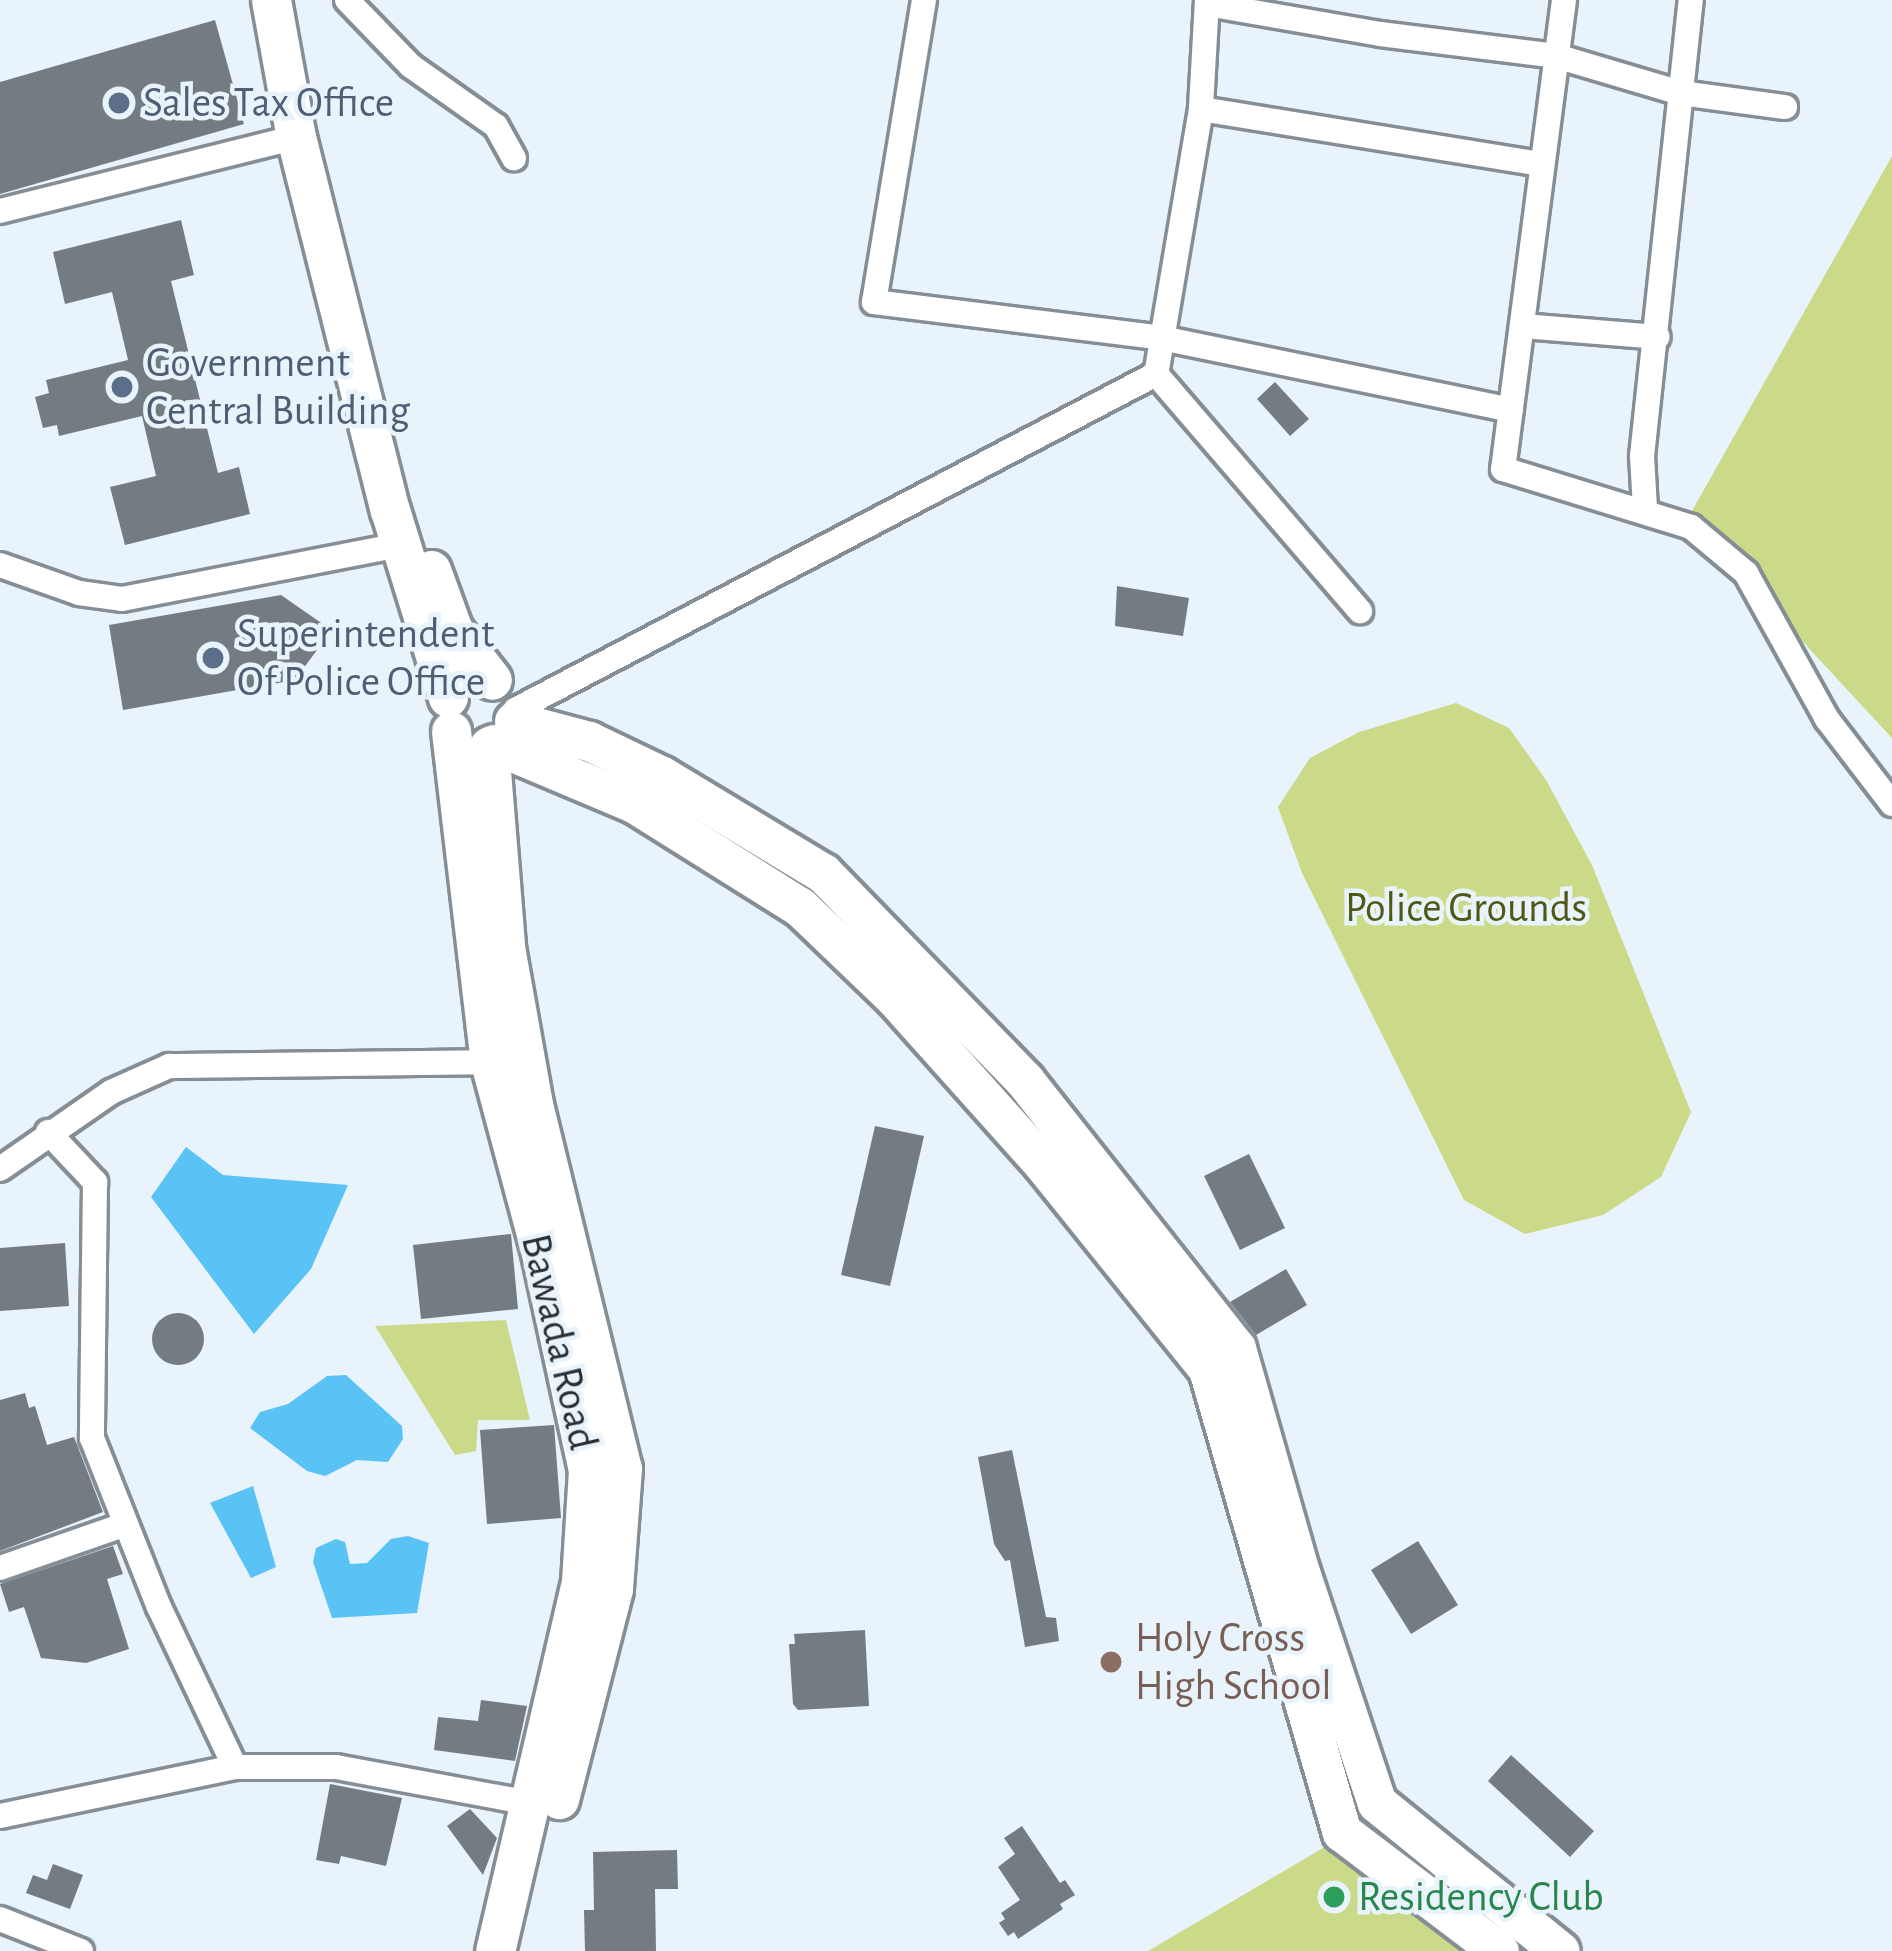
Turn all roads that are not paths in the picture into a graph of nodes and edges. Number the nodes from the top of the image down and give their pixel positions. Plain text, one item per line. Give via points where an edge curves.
1 (271, 0) edge
2 (289, 0) edge
3 (347, 0) edge
4 (923, 0) edge
5 (1564, 0) edge
6 (1691, 0) edge
7 (1207, 2) edge
8 (1556, 56) junction
9 (1681, 93) junction
10 (1785, 107) dead end
11 (1201, 110) junction
12 (296, 137) junction
13 (514, 158) dead end
14 (1540, 164) junction
15 (0, 211) edge
16 (1522, 326) junction
17 (1658, 337) junction
18 (1161, 338) junction
19 (1156, 374) junction
20 (1510, 410) junction
21 (1645, 509) junction
22 (400, 545) junction
23 (0, 565) edge
24 (1360, 611) dead end
25 (450, 714) junction
26 (501, 720) junction
27 (1892, 804) edge
28 (490, 1062) junction
29 (48, 1132) junction
30 (0, 1169) edge
31 (1222, 1359) junction
32 (126, 1524) junction
33 (0, 1568) edge
34 (236, 1768) junction
35 (530, 1803) junction
36 (0, 1816) edge
37 (0, 1919) edge
38 (69, 1949) edge
39 (495, 1951) edge
40 (523, 1951) edge
41 (1499, 1951) edge
42 (1560, 1951) edge

1 - 12 main road, Bawada Road
2 - 26 main road via 416,531 453,630
3 - 13 street via 411,66 496,126
4 - 18 street via 874,302
5 - 8 street
6 - 9 street
7 - 8 street
7 - 11 street
8 - 9 street
8 - 14 street
9 - 10 street
9 - 17 street
11 - 14 street
11 - 18 street
12 - 15 street
12 - 22 main road, Bawada Road
14 - 16 street
16 - 17 street
16 - 20 street
17 - 21 street via 1642,457
18 - 19 street
18 - 20 street
19 - 24 street
19 - 26 street
20 - 21 street via 1503,469
21 - 27 street via 1691,526 1746,573 1827,719
22 - 23 street via 122,599
22 - 25 main road, Bawada Road
25 - 26 main road via 461,741
25 - 26 main road via 472,679
25 - 28 main road, Bawada Road
26 - 31 main road via 800,907 979,1088
26 - 40 main road via 505,947 533,1105 622,1468 613,1589
28 - 29 street via 169,1066
28 - 35 main road, Bawada Road via 588,1470 581,1582
29 - 30 street
29 - 32 street via 94,1182 92,1438
31 - 41 main road via 1342,1832
31 - 42 main road via 1376,1803
32 - 33 street
32 - 34 street
34 - 35 street via 336,1766
34 - 36 street
35 - 39 main road, Bawada Road
37 - 38 street

